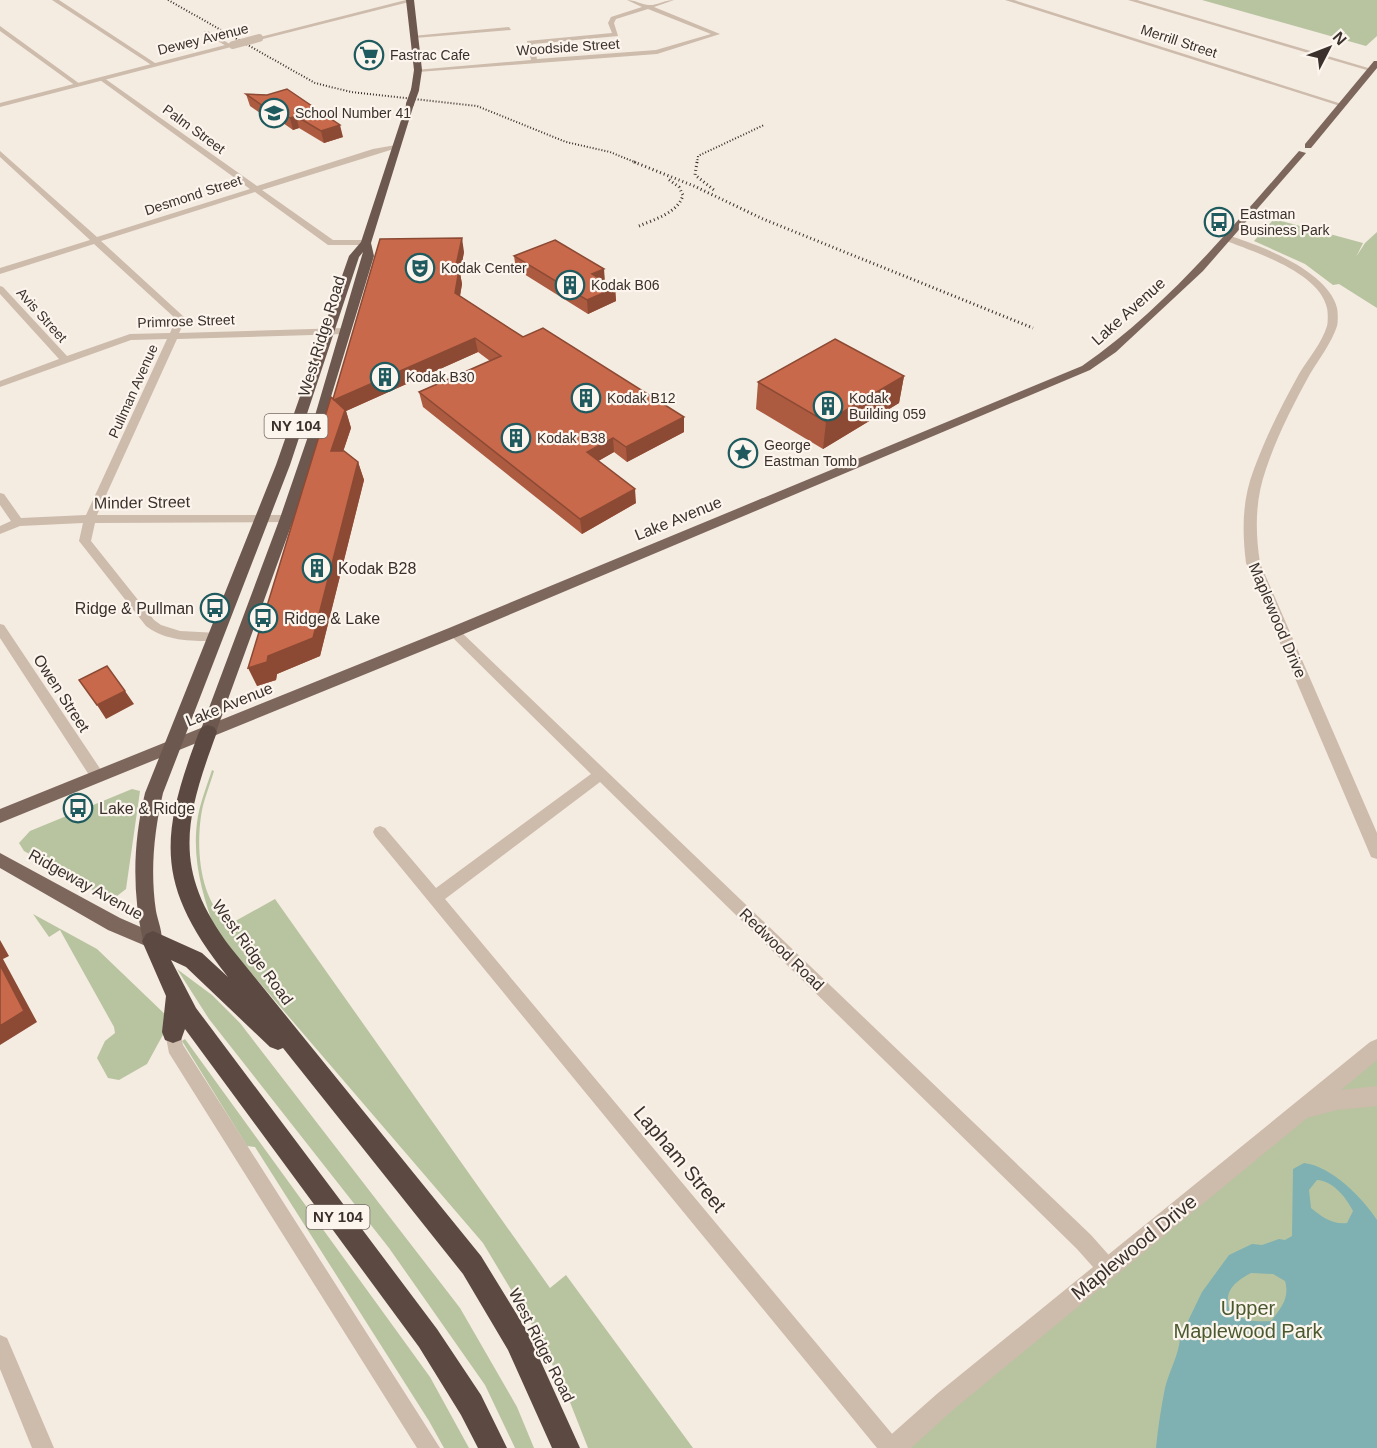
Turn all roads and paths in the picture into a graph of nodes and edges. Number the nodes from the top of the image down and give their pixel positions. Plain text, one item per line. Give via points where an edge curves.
1 (55, 0) edge
2 (411, 0) edge
3 (630, 0) edge
4 (671, 0) edge
5 (1008, 0) edge
6 (1131, 0) edge
7 (648, 7) junction
8 (0, 28) edge
9 (509, 29) dead end
10 (206, 32) dead end
11 (416, 36) junction
12 (231, 45) junction
13 (536, 62) junction
14 (155, 65) junction
15 (1374, 67) edge
16 (418, 70) junction
17 (102, 79) junction
18 (78, 85) junction
19 (0, 105) edge
20 (1342, 105) junction
21 (396, 147) junction
22 (0, 153) edge
23 (255, 189) junction
24 (1227, 238) junction
25 (96, 240) junction
26 (366, 243) junction
27 (0, 271) edge
28 (0, 289) edge
29 (328, 331) junction
30 (345, 331) junction
31 (174, 335) junction
32 (65, 360) junction
33 (0, 384) edge
34 (0, 497) edge
35 (261, 518) junction
36 (287, 518) junction
37 (90, 519) junction
38 (18, 522) junction
39 (0, 530) edge
40 (0, 628) edge
41 (454, 632) junction
42 (214, 636) junction
43 (208, 732) junction
44 (171, 747) junction
45 (601, 774) junction
46 (98, 777) junction
47 (0, 816) edge
48 (380, 832) dead end
49 (1377, 852) edge
50 (0, 860) edge
51 (434, 898) junction
52 (153, 941) junction
53 (174, 992) junction
54 (173, 1032) joint
55 (1377, 1048) edge
56 (334, 1095) junction
57 (1377, 1095) edge
58 (1297, 1113) junction
59 (1108, 1269) junction
60 (0, 1345) edge
61 (43, 1448) edge
62 (429, 1448) edge
63 (493, 1448) edge
64 (566, 1448) edge
65 (892, 1448) edge

1 - 14 street
2 - 11 highway, West Ridge Road / NY 104
2 - 12 street, Dewey Avenue, bridge
3 - 7 street
4 - 7 street
5 - 20 street, Merrill Street
6 - 15 street
7 - 13 street via 613,18 616,35 529,42
7 - 13 street, Woodside Street via 717,34 657,52
8 - 18 street
9 - 11 street
10 - 12 street
11 - 16 highway, West Ridge Road / NY 104
12 - 14 street, Dewey Avenue
13 - 16 street, Woodside Street
14 - 17 street, Dewey Avenue
15 - 20 main road, Lake Avenue
16 - 21 highway, West Ridge Road / NY 104, bridge
17 - 18 street, Dewey Avenue
17 - 23 street, Palm Street
18 - 19 street, Dewey Avenue
20 - 24 main road, Lake Avenue
21 - 23 street, Desmond Street
21 - 26 highway, West Ridge Road / NY 104
22 - 25 street, Pullman Avenue
23 - 25 street, Desmond Street
23 - 26 street, Palm Street via 331,243
24 - 41 main road, Lake Avenue via 1187,282 1112,350 1086,368
24 - 49 street, Maplewood Drive via 1298,270 1324,292 1332,306 1332,326 1274,434 1251,502 1247,535 1253,563
25 - 27 street, Desmond Street
25 - 31 street, Pullman Avenue via 181,319
26 - 29 highway, West Ridge Road / NY 104 via 354,256
26 - 30 highway, West Ridge Road / NY 104 via 369,256
28 - 32 street, Avis Street
29 - 30 street, Primrose Street
29 - 31 street, Primrose Street
29 - 35 highway, West Ridge Road / NY 104
30 - 36 highway, West Ridge Road / NY 104
31 - 32 street, Primrose Street via 127,337
31 - 37 street, Pullman Avenue
32 - 33 street, Primrose Street
34 - 38 street
35 - 36 street, Minder Street
35 - 37 street, Minder Street
35 - 42 highway, West Ridge Road / NY 104
36 - 43 highway, West Ridge Road / NY 104
37 - 38 street, Minder Street
37 - 42 street, Pullman Avenue via 85,536 87,546 150,623 161,633
38 - 39 street, Minder Street
40 - 46 street, Owen Street
41 - 43 main road, Lake Avenue
41 - 45 street, Redwood Road
42 - 44 highway, West Ridge Road / NY 104
43 - 44 main road, Lake Avenue
43 - 56 highway, West Ridge Road / NY 104 via 180,817 180,858 189,898 207,932
44 - 46 main road, Lake Avenue
44 - 52 highway, West Ridge Road / NY 104 via 154,793 144,844 144,888
45 - 51 street
45 - 59 street, Redwood Road
46 - 47 main road, Lake Avenue
48 - 51 street, Lapham Street
50 - 52 main road, Ridgeway Avenue via 114,924
51 - 65 street, Lapham Street
52 - 53 highway, West Ridge Road / NY 104
52 - 56 highway via 194,960
53 - 54 highway via 177,1012
53 - 63 highway, West Ridge Road / NY 104 via 428,1338
54 - 62 street via 175,1047
55 - 58 street, Maplewood Drive
56 - 64 highway, West Ridge Road / NY 104 via 478,1273 517,1339
57 - 58 street via 1337,1100
58 - 59 street, Maplewood Drive
59 - 65 street, Maplewood Drive
60 - 61 street

